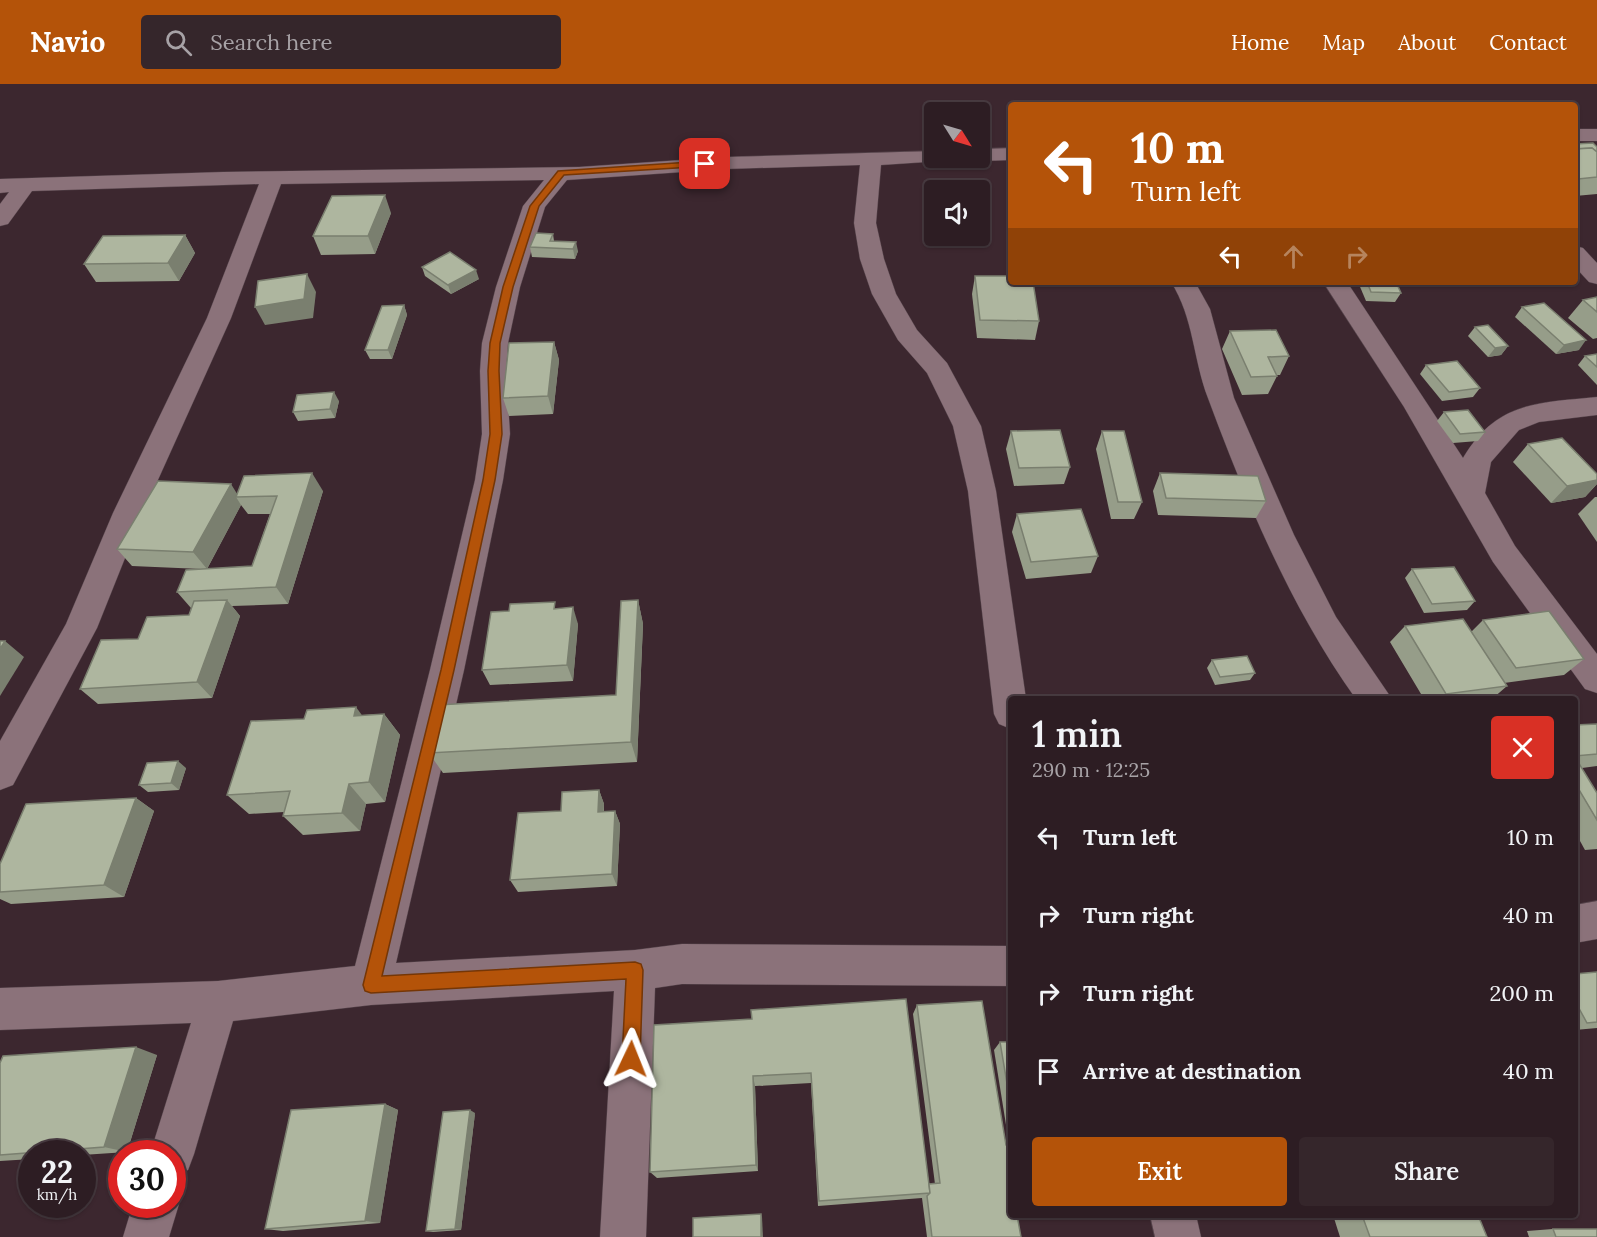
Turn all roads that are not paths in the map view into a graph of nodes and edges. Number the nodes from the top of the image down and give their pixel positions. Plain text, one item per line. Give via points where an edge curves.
1 (1578, 135) edge
2 (1597, 135) edge
3 (1008, 154) edge
4 (990, 155) edge
5 (924, 157) edge
6 (871, 159) junction
7 (561, 173) junction
8 (273, 177) junction
9 (26, 185) junction
10 (0, 186) edge
11 (0, 219) edge
12 (1578, 256) edge
13 (1597, 277) edge
14 (1185, 285) edge
15 (1337, 285) edge
16 (1597, 406) edge
17 (1470, 493) junction
18 (1597, 679) edge
19 (1009, 696) edge
20 (1373, 696) edge
21 (0, 774) edge
22 (1597, 920) edge
23 (1578, 923) edge
24 (1008, 966) edge
25 (635, 970) junction
26 (371, 985) junction
27 (218, 1002) junction
28 (0, 1009) edge
29 (176, 1140) edge
30 (152, 1218) edge
31 (1174, 1218) edge
32 (146, 1237) edge
33 (623, 1237) edge
34 (1178, 1237) edge

1 - 2 street
3 - 4 street
5 - 6 street
6 - 7 street
6 - 19 street via 865,223 884,294 907,334 938,369 967,426 982,491
7 - 8 street
7 - 26 street via 534,206 508,287 495,343 496,434 489,480
8 - 9 street
8 - 21 street via 219,318 128,513 81,628
9 - 10 street
9 - 11 street
12 - 13 street
14 - 20 street via 1200,310 1220,395 1289,554 1319,617
15 - 17 street
16 - 17 street via 1535,413 1509,423 1477,459
17 - 18 street via 1504,554
22 - 23 street
24 - 25 street via 682,964
25 - 26 street
25 - 33 street
26 - 27 street
27 - 28 street
27 - 29 street
30 - 32 street
31 - 34 street

